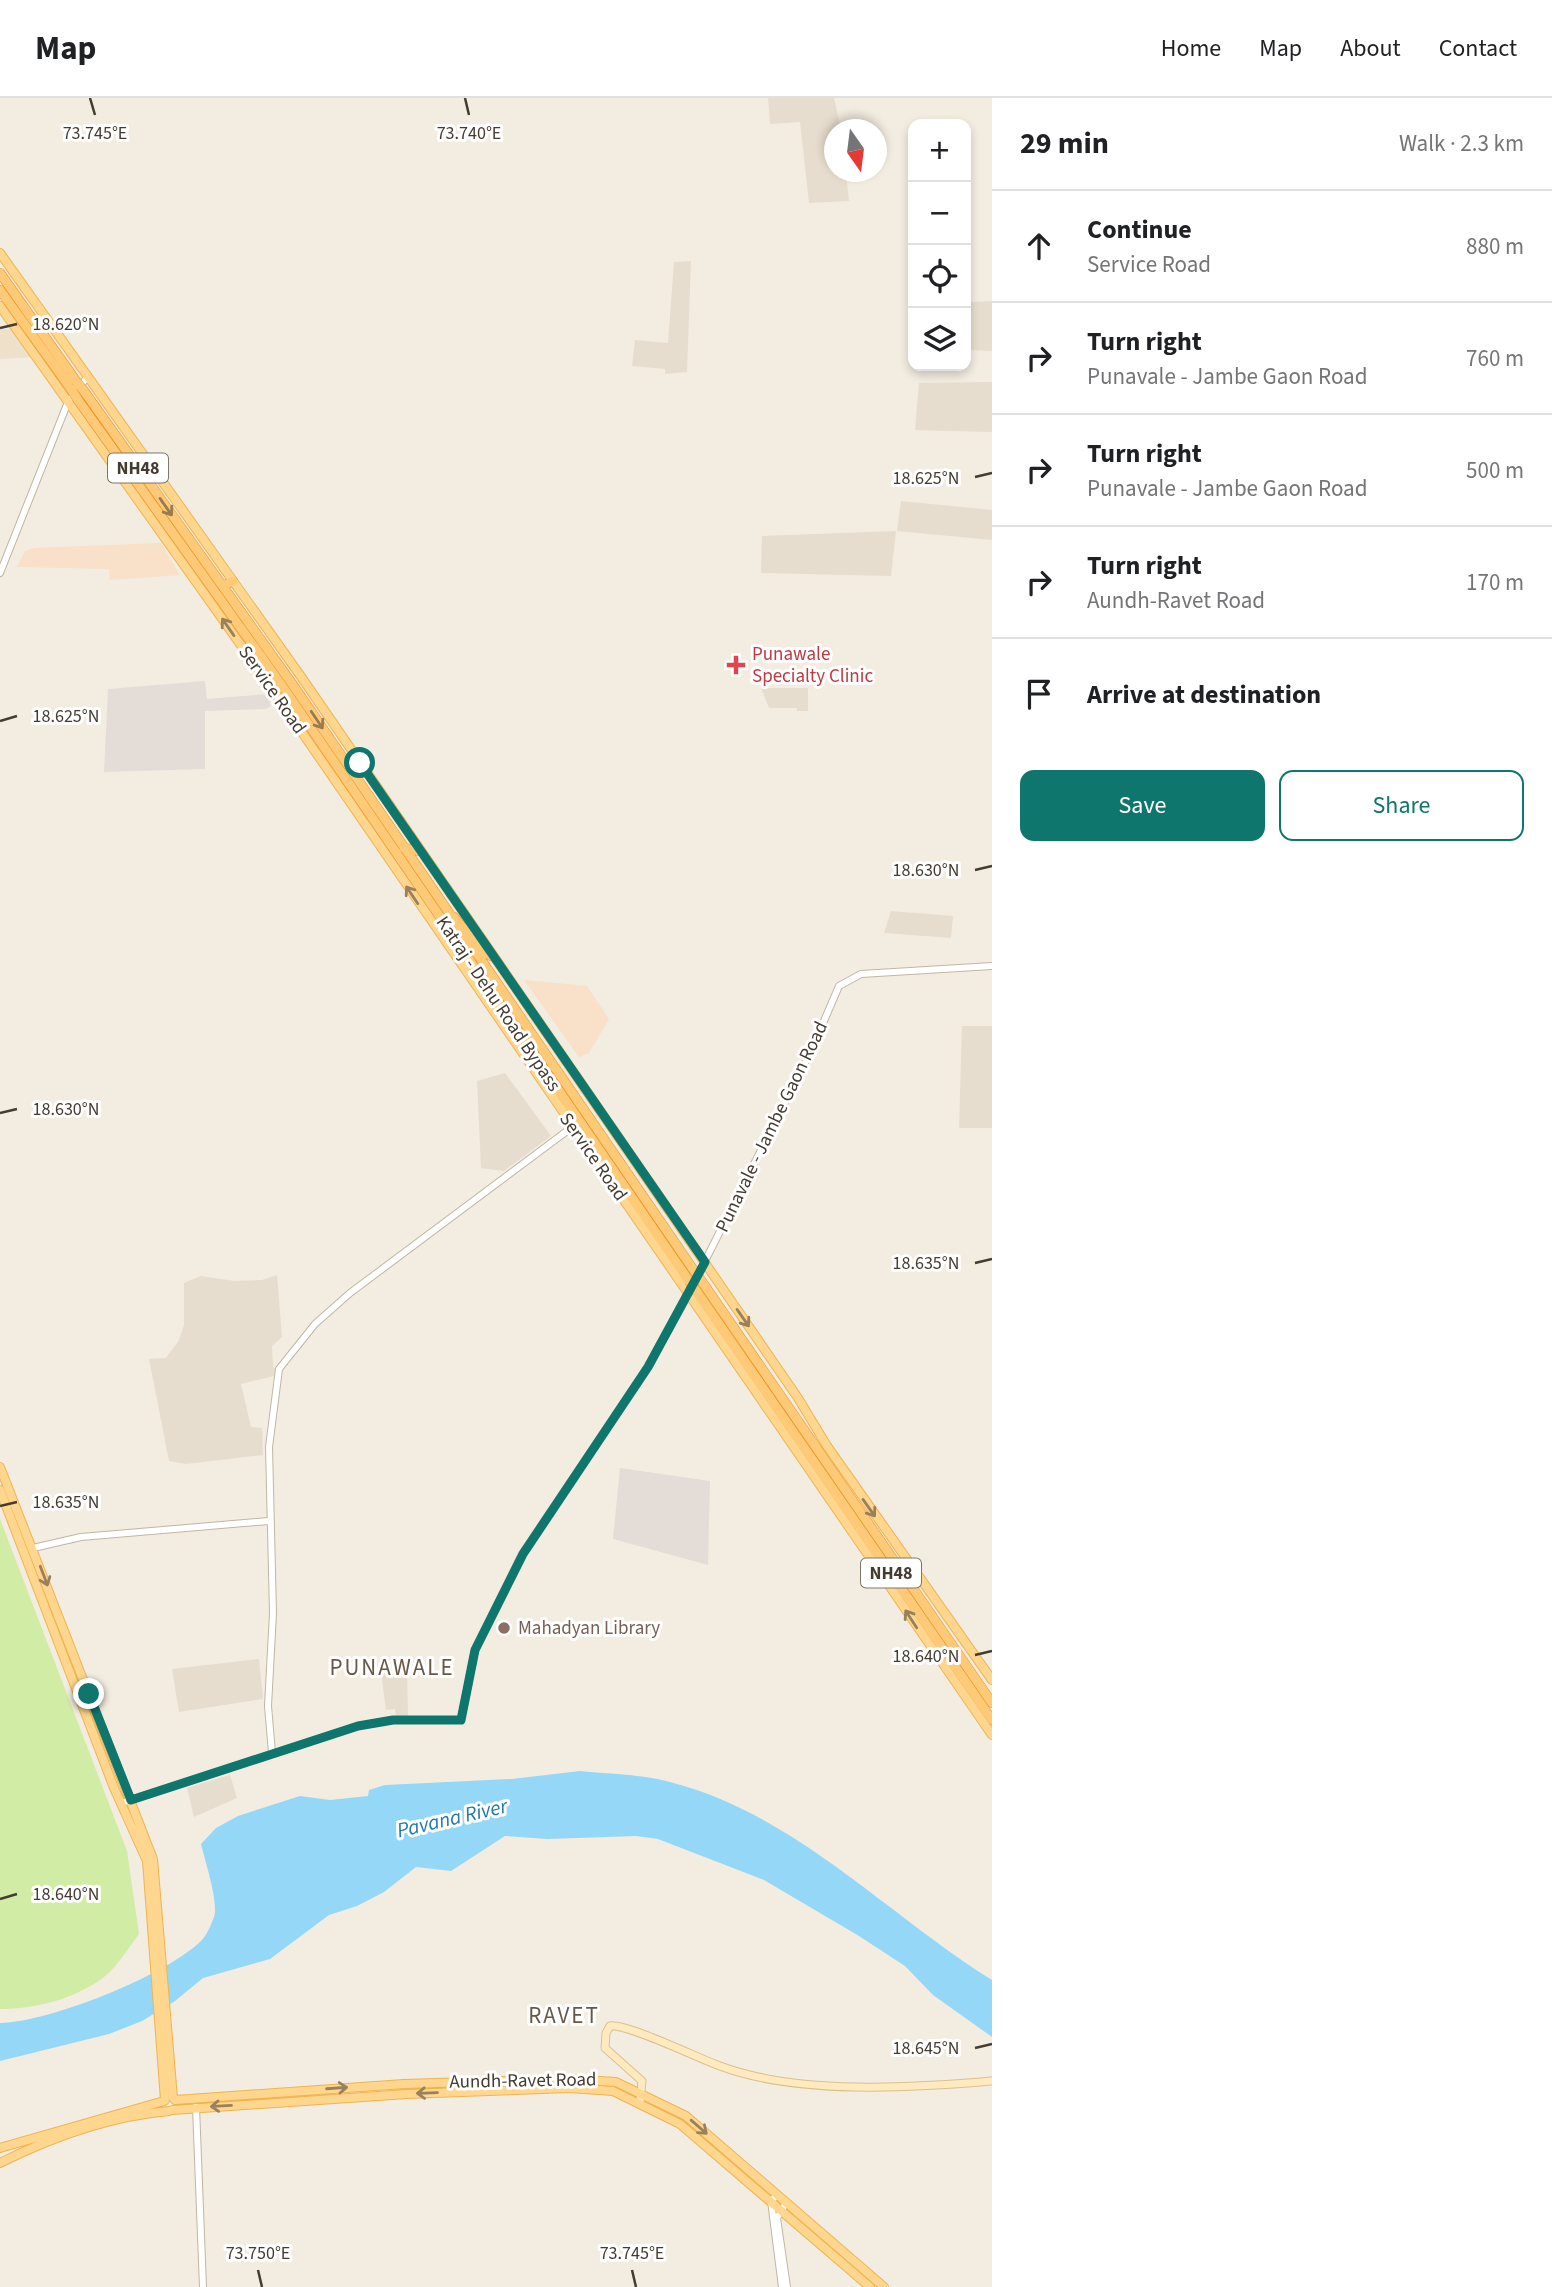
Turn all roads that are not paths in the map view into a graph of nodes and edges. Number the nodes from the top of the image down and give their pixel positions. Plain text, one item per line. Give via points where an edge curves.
1 (0, 253) edge
2 (0, 274) edge
3 (0, 290) edge
4 (0, 306) edge
5 (88, 376) junction
6 (74, 385) junction
7 (73, 401) junction
8 (0, 573) edge
9 (233, 581) junction
10 (223, 586) junction
11 (315, 752) junction
12 (327, 752) junction
13 (404, 848) junction
14 (420, 851) junction
15 (439, 880) junction
16 (431, 888) junction
17 (449, 915) junction
18 (491, 956) junction
19 (992, 966) edge
20 (576, 1125) junction
21 (705, 1262) junction
22 (696, 1290) junction
23 (0, 1467) edge
24 (0, 1490) edge
25 (269, 1521) junction
26 (33, 1548) junction
27 (911, 1566) junction
28 (902, 1573) junction
29 (992, 1680) edge
30 (992, 1703) edge
31 (992, 1720) edge
32 (992, 1735) edge
33 (272, 1753) junction
34 (126, 1802) junction
35 (992, 2081) edge
36 (641, 2098) junction
37 (169, 2100) junction
38 (197, 2103) junction
39 (171, 2111) junction
40 (0, 2136) edge
41 (6, 2145) edge
42 (18, 2153) junction
43 (0, 2163) edge
44 (774, 2198) junction
45 (783, 2206) junction
46 (203, 2287) edge
47 (785, 2287) edge
48 (870, 2287) edge
49 (884, 2287) edge

1 - 5 main road, Service Road
2 - 6 highway, Katraj - Dehu Road Bypass / NH48
3 - 6 highway, Katraj - Dehu Road Bypass / NH48
4 - 7 main road, Service Road
5 - 7 street
5 - 9 main road, Service Road
6 - 7 highway, Katraj - Dehu Road Bypass / NH48, bridge
6 -> 10 highway, Katraj - Dehu Road Bypass / NH48, bridge via 84,391
7 - 8 street
11 -> 7 main road, Service Road
7 - 12 highway, Katraj - Dehu Road Bypass / NH48
9 - 10 highway
9 - 14 main road, Service Road
10 -> 13 highway, Katraj - Dehu Road Bypass / NH48
11 - 12 highway
20 -> 11 main road, Service Road
12 - 20 highway, Katraj - Dehu Road Bypass / NH48
13 - 14 highway
13 - 16 highway, Katraj - Dehu Road Bypass / NH48
14 - 15 main road, Service Road
15 - 16 highway
15 - 18 main road, Service Road
16 - 17 highway, Katraj - Dehu Road Bypass / NH48
17 - 18 highway
17 - 22 highway, Katraj - Dehu Road Bypass / NH48, bridge via 695,1272
18 - 21 main road, Service Road
19 - 21 street, Punavale - Jambe Gaon Road via 861,974 839,986
20 - 22 main road, Service Road
20 - 22 highway, Katraj - Dehu Road Bypass / NH48, bridge
20 - 25 street via 350,1293 316,1324 279,1370 270,1441
21 - 22 street, Punavale - Jambe Gaon Road
21 -> 27 main road, Service Road
22 - 28 highway, Katraj - Dehu Road Bypass / NH48
22 - 31 highway, Katraj - Dehu Road Bypass / NH48
32 -> 22 main road, Service Road
22 - 33 street, Punavale - Jambe Gaon Road via 523,1554 475,1650 461,1720 382,1721
23 - 26 main road
24 - 34 main road
25 - 26 street via 81,1537
25 - 33 street
26 -> 34 main road
27 - 28 highway
27 - 29 main road, Service Road
28 - 30 highway, Katraj - Dehu Road Bypass / NH48
33 - 34 street, Punavale - Jambe Gaon Road
34 - 37 main road via 146,1850 149,1870
35 - 36 main road via 913,2087 755,2077 623,2026 610,2026 605,2048 642,2081
36 - 38 main road, Aundh-Ravet Road via 569,2088
36 - 44 main road, Aundh-Ravet Road
37 - 38 main road, Aundh-Ravet Road
37 - 39 main road via 164,2108
37 - 41 main road, Aundh-Ravet Road
38 - 39 main road, Aundh-Ravet Road
38 - 46 street
39 - 42 main road, Aundh-Ravet Road via 120,2120
40 - 41 main road
41 - 42 main road via 15,2144
42 - 43 main road, Aundh-Ravet Road
44 - 45 main road, Aundh-Ravet Road
44 - 47 street
45 - 47 street via 778,2224
45 - 48 main road, Aundh-Ravet Road
45 - 49 main road, Aundh-Ravet Road

